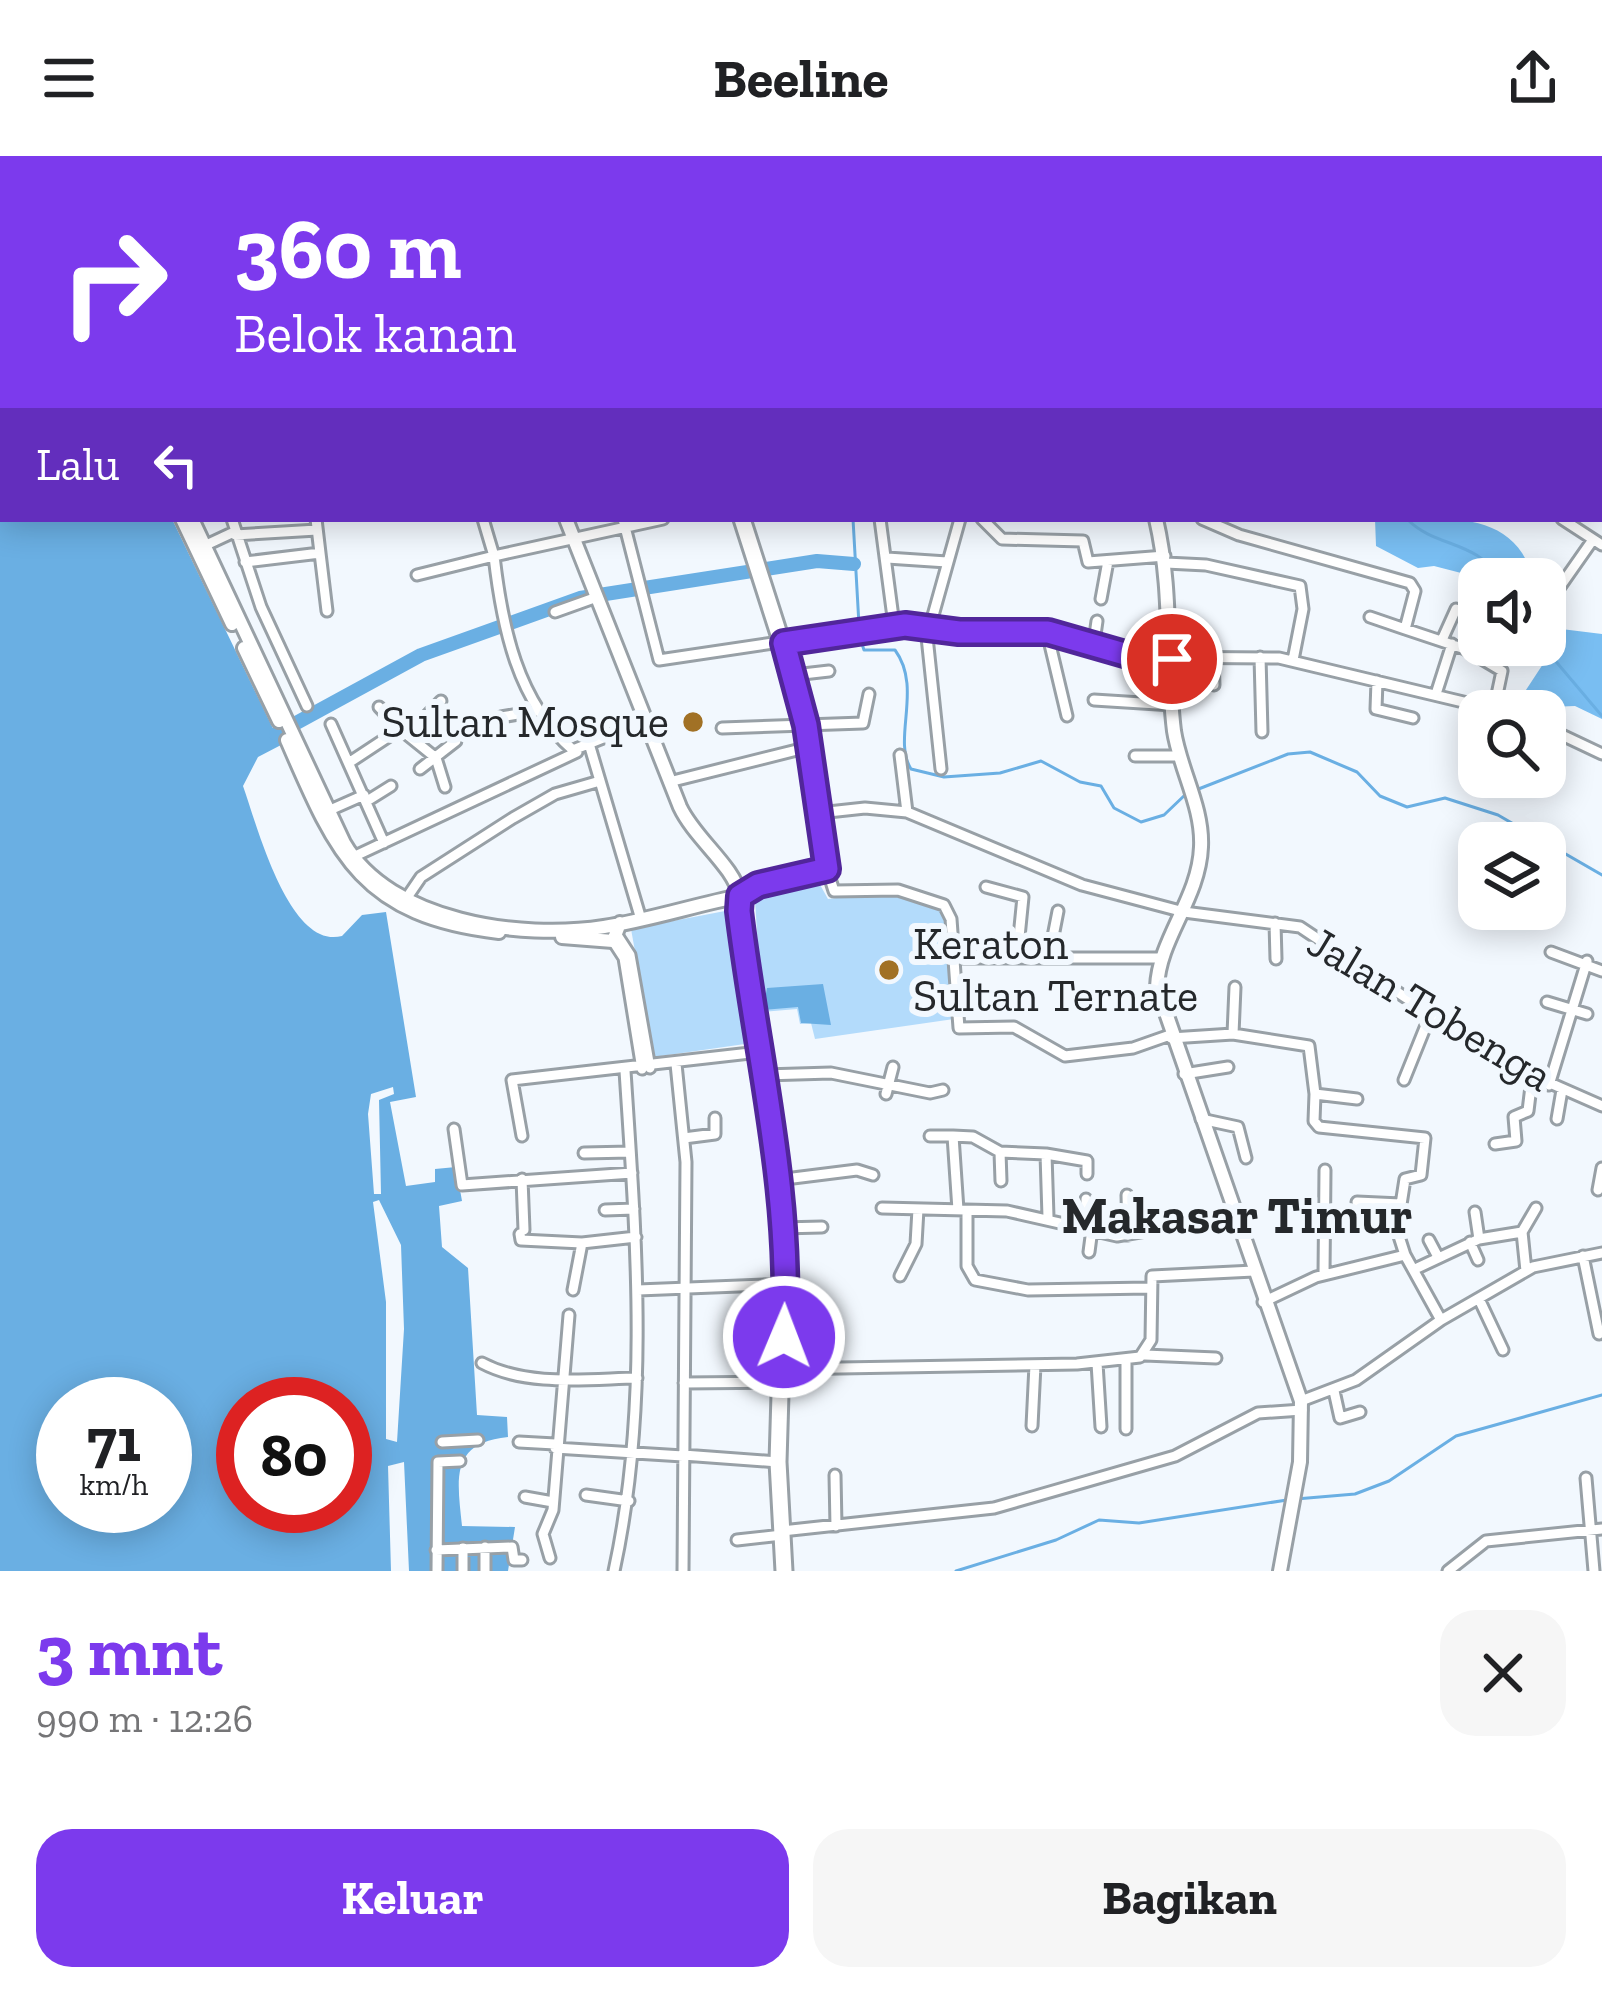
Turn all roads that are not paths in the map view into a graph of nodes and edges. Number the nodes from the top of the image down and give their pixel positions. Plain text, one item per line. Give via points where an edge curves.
1 (184, 522) edge
2 (194, 522) edge
3 (232, 522) edge
4 (484, 522) edge
5 (567, 522) edge
6 (743, 522) edge
7 (881, 522) edge
8 (959, 522) edge
9 (985, 522) edge
10 (1157, 522) edge
11 (1209, 522) edge
12 (1566, 522) edge
13 (624, 523) edge
14 (317, 524) edge
15 (233, 534) junction
16 (573, 537) junction
17 (1597, 543) edge
18 (207, 545) junction
19 (320, 553) junction
20 (494, 556) junction
21 (887, 558) junction
22 (1165, 560) junction
23 (1108, 561) junction
24 (245, 562) junction
25 (947, 562) junction
26 (417, 575) dead end
27 (1566, 580) edge
28 (596, 595) junction
29 (1101, 598) dead end
30 (261, 606) junction
31 (1456, 609) dead end
32 (327, 611) dead end
33 (555, 612) dead end
34 (238, 616) junction
35 (1370, 617) dead end
36 (1097, 621) dead end
37 (894, 625) junction
38 (929, 626) junction
39 (1405, 629) junction
40 (1048, 632) junction
41 (1094, 642) junction
42 (1447, 642) junction
43 (784, 643) junction
44 (1260, 657) junction
45 (1172, 659) junction
46 (1213, 660) junction
47 (1293, 660) junction
48 (829, 670) dead end
49 (794, 675) junction
50 (1377, 680) junction
51 (1214, 685) dead end
52 (1501, 690) edge
53 (869, 694) dead end
54 (1436, 694) junction
55 (1094, 700) dead end
56 (1458, 700) edge
57 (441, 701) dead end
58 (307, 706) dead end
59 (1173, 706) junction
60 (379, 707) dead end
61 (536, 711) junction
62 (1066, 716) dead end
63 (282, 717) junction
64 (501, 717) dead end
65 (1413, 718) dead end
66 (643, 722) junction
67 (331, 724) dead end
68 (806, 725) junction
69 (722, 728) dead end
70 (405, 731) junction
71 (1262, 732) dead end
72 (1566, 737) edge
73 (292, 740) junction
74 (456, 741) dead end
75 (809, 747) junction
76 (590, 748) junction
77 (577, 752) junction
78 (1602, 754) edge
79 (900, 755) dead end
80 (1136, 755) dead end
81 (1180, 756) junction
82 (436, 758) junction
83 (350, 762) junction
84 (420, 769) dead end
85 (941, 770) dead end
86 (601, 781) junction
87 (669, 782) junction
88 (391, 786) dead end
89 (445, 787) dead end
90 (365, 798) junction
91 (329, 810) junction
92 (907, 812) junction
93 (819, 813) junction
94 (384, 843) junction
95 (340, 844) junction
96 (353, 857) junction
97 (827, 869) junction
98 (738, 887) junction
99 (986, 887) dead end
100 (402, 900) junction
101 (1058, 911) dead end
102 (1184, 913) junction
103 (640, 916) junction
104 (1274, 923) junction
105 (614, 931) junction
106 (1551, 952) dead end
107 (1017, 957) junction
108 (1049, 957) junction
109 (952, 958) junction
110 (1161, 958) junction
111 (1276, 959) dead end
112 (1587, 962) junction
113 (1602, 971) edge
114 (1235, 987) dead end
115 (1547, 1002) dead end
116 (1573, 1007) junction
117 (1431, 1012) junction
118 (1587, 1014) dead end
119 (1233, 1034) junction
120 (1170, 1036) junction
121 (759, 1052) junction
122 (676, 1064) junction
123 (1228, 1066) dead end
124 (893, 1067) dead end
125 (646, 1068) junction
126 (625, 1071) junction
127 (1184, 1074) junction
128 (764, 1075) junction
129 (1532, 1078) junction
130 (1404, 1080) dead end
131 (1549, 1085) junction
132 (888, 1088) junction
133 (943, 1090) dead end
134 (1562, 1090) junction
135 (1316, 1094) junction
136 (1357, 1100) dead end
137 (1602, 1106) edge
138 (715, 1118) dead end
139 (1202, 1119) junction
140 (1557, 1119) dead end
141 (454, 1129) dead end
142 (522, 1136) dead end
143 (930, 1136) dead end
144 (953, 1136) junction
145 (684, 1138) junction
146 (1496, 1144) dead end
147 (630, 1152) junction
148 (1000, 1152) junction
149 (584, 1153) dead end
150 (1046, 1154) junction
151 (1246, 1158) dead end
152 (1602, 1168) edge
153 (1325, 1170) dead end
154 (632, 1173) junction
155 (1088, 1174) dead end
156 (873, 1175) dead end
157 (522, 1179) junction
158 (777, 1180) junction
159 (1001, 1181) dead end
160 (1598, 1190) dead end
161 (1127, 1195) dead end
162 (1086, 1199) dead end
163 (1357, 1202) dead end
164 (1401, 1204) junction
165 (882, 1208) dead end
166 (1535, 1208) dead end
167 (634, 1209) junction
168 (605, 1210) dead end
169 (918, 1210) junction
170 (962, 1210) junction
171 (1475, 1212) dead end
172 (1237, 1215) junction
173 (1048, 1217) junction
174 (822, 1227) dead end
175 (781, 1228) junction
176 (1089, 1228) junction
177 (1522, 1232) junction
178 (1128, 1235) junction
179 (636, 1237) junction
180 (1429, 1240) dead end
181 (1474, 1240) junction
182 (582, 1243) junction
183 (1089, 1252) dead end
184 (1602, 1253) edge
185 (1405, 1255) junction
186 (1583, 1256) junction
187 (1438, 1257) junction
188 (1478, 1260) dead end
189 (1415, 1269) junction
190 (1254, 1271) junction
191 (1526, 1271) junction
192 (1324, 1274) junction
193 (900, 1276) dead end
194 (785, 1284) junction
195 (685, 1288) junction
196 (1149, 1288) junction
197 (573, 1290) dead end
198 (638, 1290) junction
199 (1479, 1299) junction
200 (1263, 1302) junction
201 (569, 1315) dead end
202 (1441, 1320) junction
203 (1599, 1334) dead end
204 (1503, 1350) dead end
205 (1145, 1355) junction
206 (1216, 1358) dead end
207 (1126, 1360) junction
208 (482, 1363) dead end
209 (1097, 1364) junction
210 (1035, 1365) junction
211 (781, 1375) junction
212 (637, 1378) junction
213 (563, 1380) junction
214 (684, 1383) junction
215 (1334, 1391) junction
216 (1302, 1405) junction
217 (1360, 1412) dead end
218 (1031, 1426) dead end
219 (1101, 1427) dead end
220 (1126, 1429) dead end
221 (478, 1440) dead end
222 (519, 1442) dead end
223 (555, 1446) junction
224 (634, 1453) junction
225 (683, 1456) junction
226 (778, 1462) junction
227 (835, 1475) dead end
228 (1586, 1478) dead end
229 (586, 1495) dead end
230 (525, 1497) dead end
231 (1602, 1500) edge
232 (628, 1501) junction
233 (553, 1502) junction
234 (1587, 1502) junction
235 (836, 1526) junction
236 (1596, 1530) edge
237 (782, 1533) junction
238 (737, 1540) dead end
239 (485, 1547) junction
240 (463, 1548) junction
241 (436, 1550) junction
242 (550, 1558) dead end
243 (522, 1560) dead end
244 (436, 1571) edge
245 (463, 1571) edge
246 (485, 1571) edge
247 (614, 1571) edge
248 (683, 1571) edge
249 (784, 1571) edge
250 (1280, 1571) edge
251 (1448, 1571) edge
252 (1594, 1571) edge

1 - 63 street
2 - 18 street
3 - 15 street
4 - 20 street
5 - 16 street
6 - 43 highway
7 - 21 street
8 - 25 street
9 - 23 street via 1002,539 1083,541 1086,561
10 - 22 street
11 - 39 street via 1410,583
12 - 17 street
13 - 16 street
13 - 43 street via 659,660
14 - 15 street
14 - 19 street
15 - 18 street
15 - 24 street
16 - 20 street
16 - 28 street
17 - 27 street
18 - 34 street
19 - 24 street
19 - 32 street
20 - 26 street
20 - 61 street via 503,620
21 - 25 street
21 - 37 street
22 - 23 street
22 - 45 street
22 - 47 street via 1300,586
23 - 29 street
24 - 30 street
25 - 38 street
28 - 33 street
28 - 66 street
30 - 34 street
30 - 58 street
31 - 42 street
34 - 63 street
35 - 39 street
36 - 41 street
37 - 38 street
37 - 43 street
38 - 40 street
38 - 85 street
39 - 42 street
40 - 41 street
40 - 62 street
41 - 45 street
42 - 52 street via 1504,673
42 - 54 street
43 - 49 highway
44 - 46 street
44 - 47 street
44 - 71 street
45 - 46 street
45 - 59 street
46 - 51 street
47 - 50 street
48 - 49 street
49 - 68 highway
50 - 54 street
50 - 65 street via 1376,709
53 - 68 street via 863,723
54 - 56 street
55 - 59 street
57 - 70 street
59 - 81 street
60 - 70 street
61 - 64 street
61 - 77 street
63 - 73 street
66 - 76 street
66 - 87 street
67 - 83 street
68 - 69 street
68 - 75 highway
70 - 82 street
70 - 83 street
72 - 78 street
73 - 91 street
73 - 95 street
74 - 82 street
75 - 87 street
75 - 93 highway
76 - 77 street
76 - 86 street
77 - 94 street
79 - 92 street
80 - 81 street
81 - 102 street via 1202,845
82 - 84 street
82 - 89 street
83 - 90 street
86 - 100 street via 513,818 421,877
86 - 103 street
87 - 98 street via 700,843
88 - 90 street
90 - 91 street
90 - 94 street
91 - 95 street
92 - 93 street, Jalan Tobenga
92 - 102 street, Jalan Tobenga via 1043,872
93 - 97 highway
94 - 96 street
95 - 96 street
95 - 100 street via 362,880
96 - 100 street
97 - 98 highway
97 - 109 street via 834,891 898,890 939,901 950,911
98 - 103 street
98 - 121 highway
99 - 107 street via 1022,895
100 - 105 street via 494,923
101 - 108 street
102 - 104 street, Jalan Tobenga
102 - 110 street
103 - 105 street
104 - 111 street
104 - 117 street, Jalan Tobenga via 1310,932
105 - 125 street via 630,955
106 - 112 street
107 - 108 street
107 - 109 street
108 - 110 street
109 - 120 street via 959,1028 1014,1027 1065,1056
110 - 120 street via 1157,987
112 - 113 street
112 - 116 street
114 - 119 street
115 - 116 street
116 - 118 street
116 - 131 street
117 - 129 street, Jalan Tobenga
117 - 130 street
119 - 120 street
119 - 135 street via 1309,1046
120 - 127 street
121 - 122 street
121 - 128 highway
122 - 125 street
122 - 145 street
123 - 127 street
124 - 132 street
125 - 126 street
126 - 142 street via 512,1080
126 - 147 street
127 - 139 street
128 - 132 street via 831,1073
128 - 158 highway
129 - 131 street, Jalan Tobenga
129 - 146 street via 1528,1111 1514,1117 1516,1141
131 - 134 street, Jalan Tobenga
132 - 133 street
134 - 137 street, Jalan Tobenga
134 - 140 street
135 - 136 street
135 - 164 street via 1319,1127 1425,1138 1421,1175 1406,1177
138 - 145 street via 715,1134
139 - 151 street via 1238,1127
139 - 172 street
141 - 157 street via 462,1185
143 - 144 street
144 - 148 street
144 - 170 street
145 - 195 street
147 - 149 street
147 - 154 street
148 - 150 street
148 - 159 street
150 - 155 street via 1087,1160
150 - 173 street
152 - 160 street
153 - 192 street
154 - 157 street
154 - 167 street
156 - 158 street
157 - 182 street via 521,1240
158 - 175 highway
161 - 178 street
162 - 176 street
163 - 164 street
164 - 185 street via 1397,1231
165 - 169 street
166 - 177 street
167 - 168 street
167 - 179 street
169 - 170 street
169 - 193 street via 916,1244
170 - 173 street
170 - 196 street via 975,1280 1028,1290
171 - 181 street
172 - 178 street
172 - 190 street
173 - 176 street
174 - 175 street
175 - 194 highway
176 - 178 street
176 - 183 street
177 - 181 street
177 - 191 street
179 - 182 street
179 - 198 street
180 - 187 street
181 - 187 street
181 - 188 street
182 - 197 street
184 - 186 street
185 - 189 street
185 - 192 street
186 - 191 street
186 - 203 street
187 - 189 street
189 - 202 street
190 - 196 street via 1156,1275
190 - 200 street
191 - 199 street
192 - 200 street
194 - 195 street
194 - 211 highway
195 - 198 street
195 - 214 street
196 - 205 street
198 - 212 street
199 - 202 street
199 - 204 street
200 - 216 street
201 - 213 street
202 - 215 street
205 - 206 street
205 - 207 street
207 - 209 street
207 - 220 street
208 - 213 street
209 - 210 street
209 - 219 street
210 - 211 street
210 - 218 street
211 - 214 street
211 - 226 highway
212 - 213 street
212 - 224 street
213 - 223 street
214 - 225 street
215 - 216 street
215 - 217 street via 1340,1418
216 - 235 street via 1258,1413 1175,1456 994,1508
216 - 250 street
221 - 241 street via 446,1442 455,1461 438,1462
222 - 223 street
223 - 224 street
223 - 233 street
224 - 225 street
224 - 232 street
225 - 226 street
225 - 248 street
226 - 237 highway
227 - 235 street
228 - 234 street
229 - 232 street
230 - 233 street
231 - 234 street
232 - 247 street
233 - 242 street via 543,1534
234 - 236 street
235 - 237 street
236 - 251 street via 1486,1541
236 - 252 street
237 - 238 street
237 - 249 highway
239 - 240 street
239 - 243 street via 514,1548 514,1560
239 - 246 street
240 - 241 street
240 - 245 street
241 - 244 street

